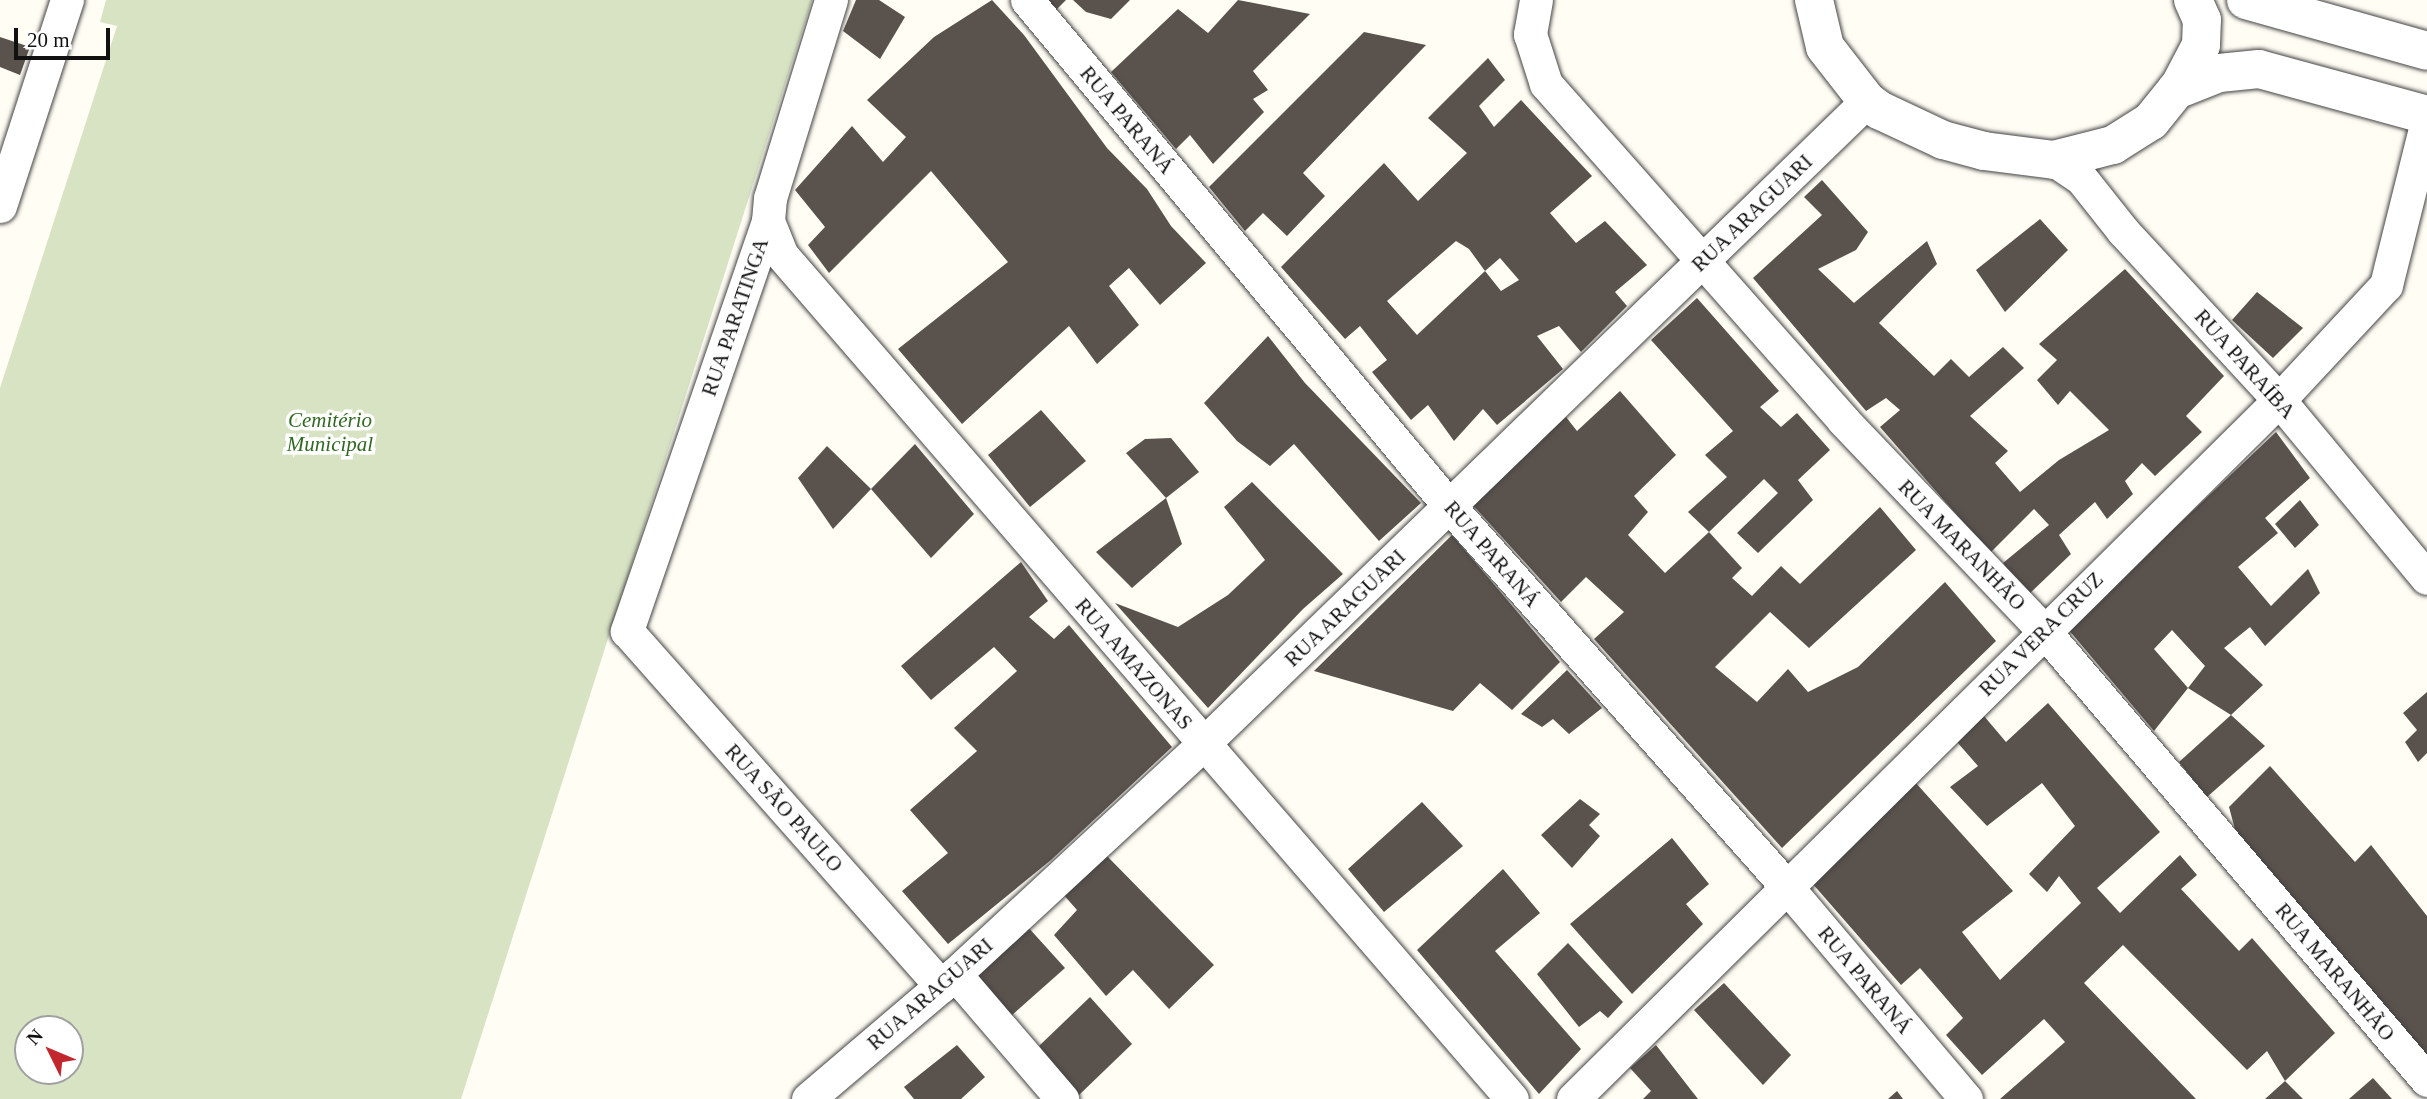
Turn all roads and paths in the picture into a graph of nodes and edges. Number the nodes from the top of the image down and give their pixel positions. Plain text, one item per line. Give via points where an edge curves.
1 (67, 0) edge
2 (831, 0) edge
3 (1027, 0) edge
4 (1536, 0) edge
5 (2193, 0) edge
6 (2246, 0) edge
7 (1810, 5) edge
8 (2427, 51) edge
9 (2176, 90) junction
10 (1867, 101) junction
11 (2427, 115) edge
12 (2427, 121) edge
13 (2054, 160) junction
14 (0, 206) edge
15 (768, 221) junction
16 (1702, 262) junction
17 (2279, 400) junction
18 (1450, 507) junction
19 (2427, 578) edge
20 (627, 631) joint
21 (2045, 631) junction
22 (1203, 744) junction
23 (1786, 886) junction
24 (948, 980) junction
25 (2427, 1080) edge
26 (808, 1099) edge
27 (1062, 1099) edge
28 (1512, 1099) edge
29 (1573, 1099) edge
30 (1966, 1099) edge

1 - 14 street
2 - 15 street, RUA PARATINGA via 770,198
3 - 18 street, RUA PARANÁ
4 - 16 street, RUA MARANHÃO via 1530,34 1546,84
5 - 9 street via 2202,20 2201,46
6 - 8 street
7 - 10 street via 1825,47
9 - 11 street via 2219,73 2259,69
9 - 13 street via 2151,121 2113,145
10 - 13 street via 1910,127 1943,140 1984,151
10 - 16 street, RUA ARAGUARI
12 - 17 street, RUA VERA CRUZ via 2386,285
13 - 17 street, RUA PARAÍBA via 2081,178 2123,231
15 - 20 street, RUA PARATINGA
15 - 22 street, RUA AMAZONAS via 781,254
16 - 18 street, RUA ARAGUARI
16 - 21 street, RUA MARANHÃO via 1843,419
17 - 19 street, RUA PARAÍBA
17 - 21 street, RUA VERA CRUZ
18 - 22 street, RUA ARAGUARI
18 - 23 street, RUA PARANÁ
20 - 24 street, RUA SÃO PAULO
21 - 23 street, RUA VERA CRUZ
21 - 25 street, RUA MARANHÃO
22 - 24 street, RUA ARAGUARI
22 - 28 street, RUA AMAZONAS
23 - 29 street, RUA VERA CRUZ
23 - 30 street, RUA PARANÁ
24 - 26 street, RUA ARAGUARI
24 - 27 street, RUA SÃO PAULO

